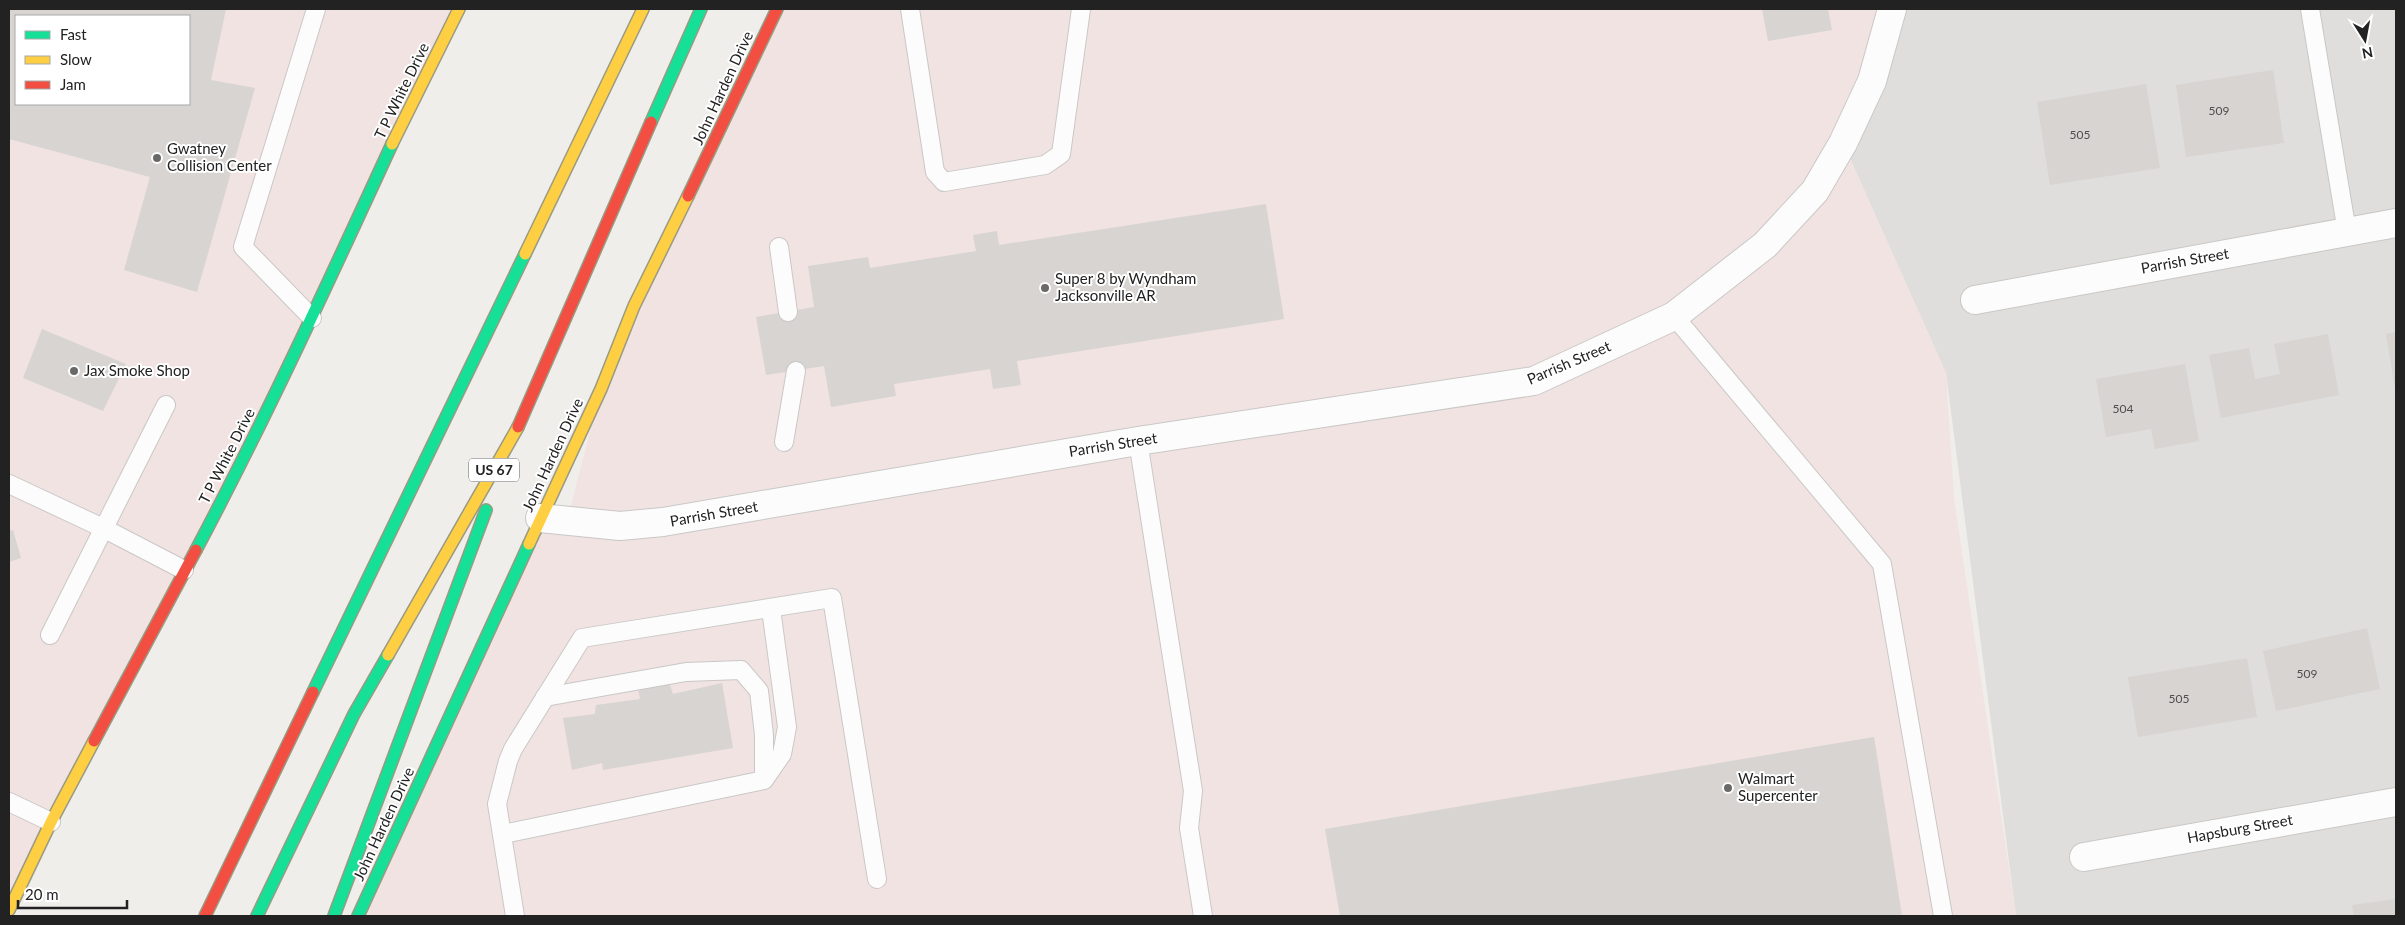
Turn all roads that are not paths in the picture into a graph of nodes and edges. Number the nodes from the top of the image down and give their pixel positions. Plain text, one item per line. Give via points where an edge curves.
1 (316, 9) edge
2 (459, 9) edge
3 (643, 9) edge
4 (701, 9) edge
5 (777, 9) edge
6 (910, 9) edge
7 (1081, 9) edge
8 (1892, 9) edge
9 (2310, 9) edge
10 (2396, 223) edge
11 (2347, 232) junction
12 (779, 247) dead end
13 (1975, 300) dead end
14 (788, 312) dead end
15 (1674, 316) junction
16 (312, 318) junction
17 (796, 371) dead end
18 (166, 405) dead end
19 (516, 431) junction
20 (1138, 441) junction
21 (784, 442) dead end
22 (9, 484) edge
23 (540, 518) junction
24 (103, 528) junction
25 (184, 570) junction
26 (771, 608) junction
27 (50, 635) dead end
28 (545, 697) junction
29 (764, 780) junction
30 (9, 802) edge
31 (2396, 802) edge
32 (51, 822) junction
33 (503, 834) junction
34 (2084, 856) dead end
35 (877, 879) dead end
36 (9, 910) edge
37 (205, 916) edge
38 (257, 916) edge
39 (334, 916) edge
40 (358, 916) edge
41 (515, 916) edge
42 (1203, 916) edge
43 (1943, 916) edge

1 - 16 lane via 243,247
2 - 16 main road, T P White Drive via 397,133
3 - 37 main road
4 - 19 main road, US 67
5 - 23 main road, John Harden Drive via 634,306 601,389
6 - 7 lane via 935,172 944,182 1045,165 1061,154
8 - 15 street, Parrish Street via 1872,82 1843,143 1814,191 1764,245
9 - 11 lane
10 - 11 street, Parrish Street
11 - 13 street, Parrish Street
12 - 14 lane
15 - 20 street, Parrish Street via 1534,381
15 - 43 lane via 1882,564
16 - 25 main road, T P White Drive via 238,470
17 - 21 lane
18 - 24 lane
19 - 38 main road, US 67 via 354,714
19 - 39 main road
20 - 23 street, Parrish Street via 663,522 620,526
20 - 42 lane via 1193,791 1189,828
22 - 24 lane
23 - 40 main road, John Harden Drive
24 - 25 lane
24 - 27 lane
25 - 32 main road, T P White Drive
26 - 28 lane via 582,638
26 - 29 lane via 787,727 782,754
26 - 35 lane via 832,598
28 - 29 lane via 686,672 741,670 759,692 764,735
28 - 33 lane via 508,761 497,804
29 - 33 lane
30 - 32 lane
31 - 34 street, Hapsburg Street
32 - 36 main road, T P White Drive
33 - 41 lane

